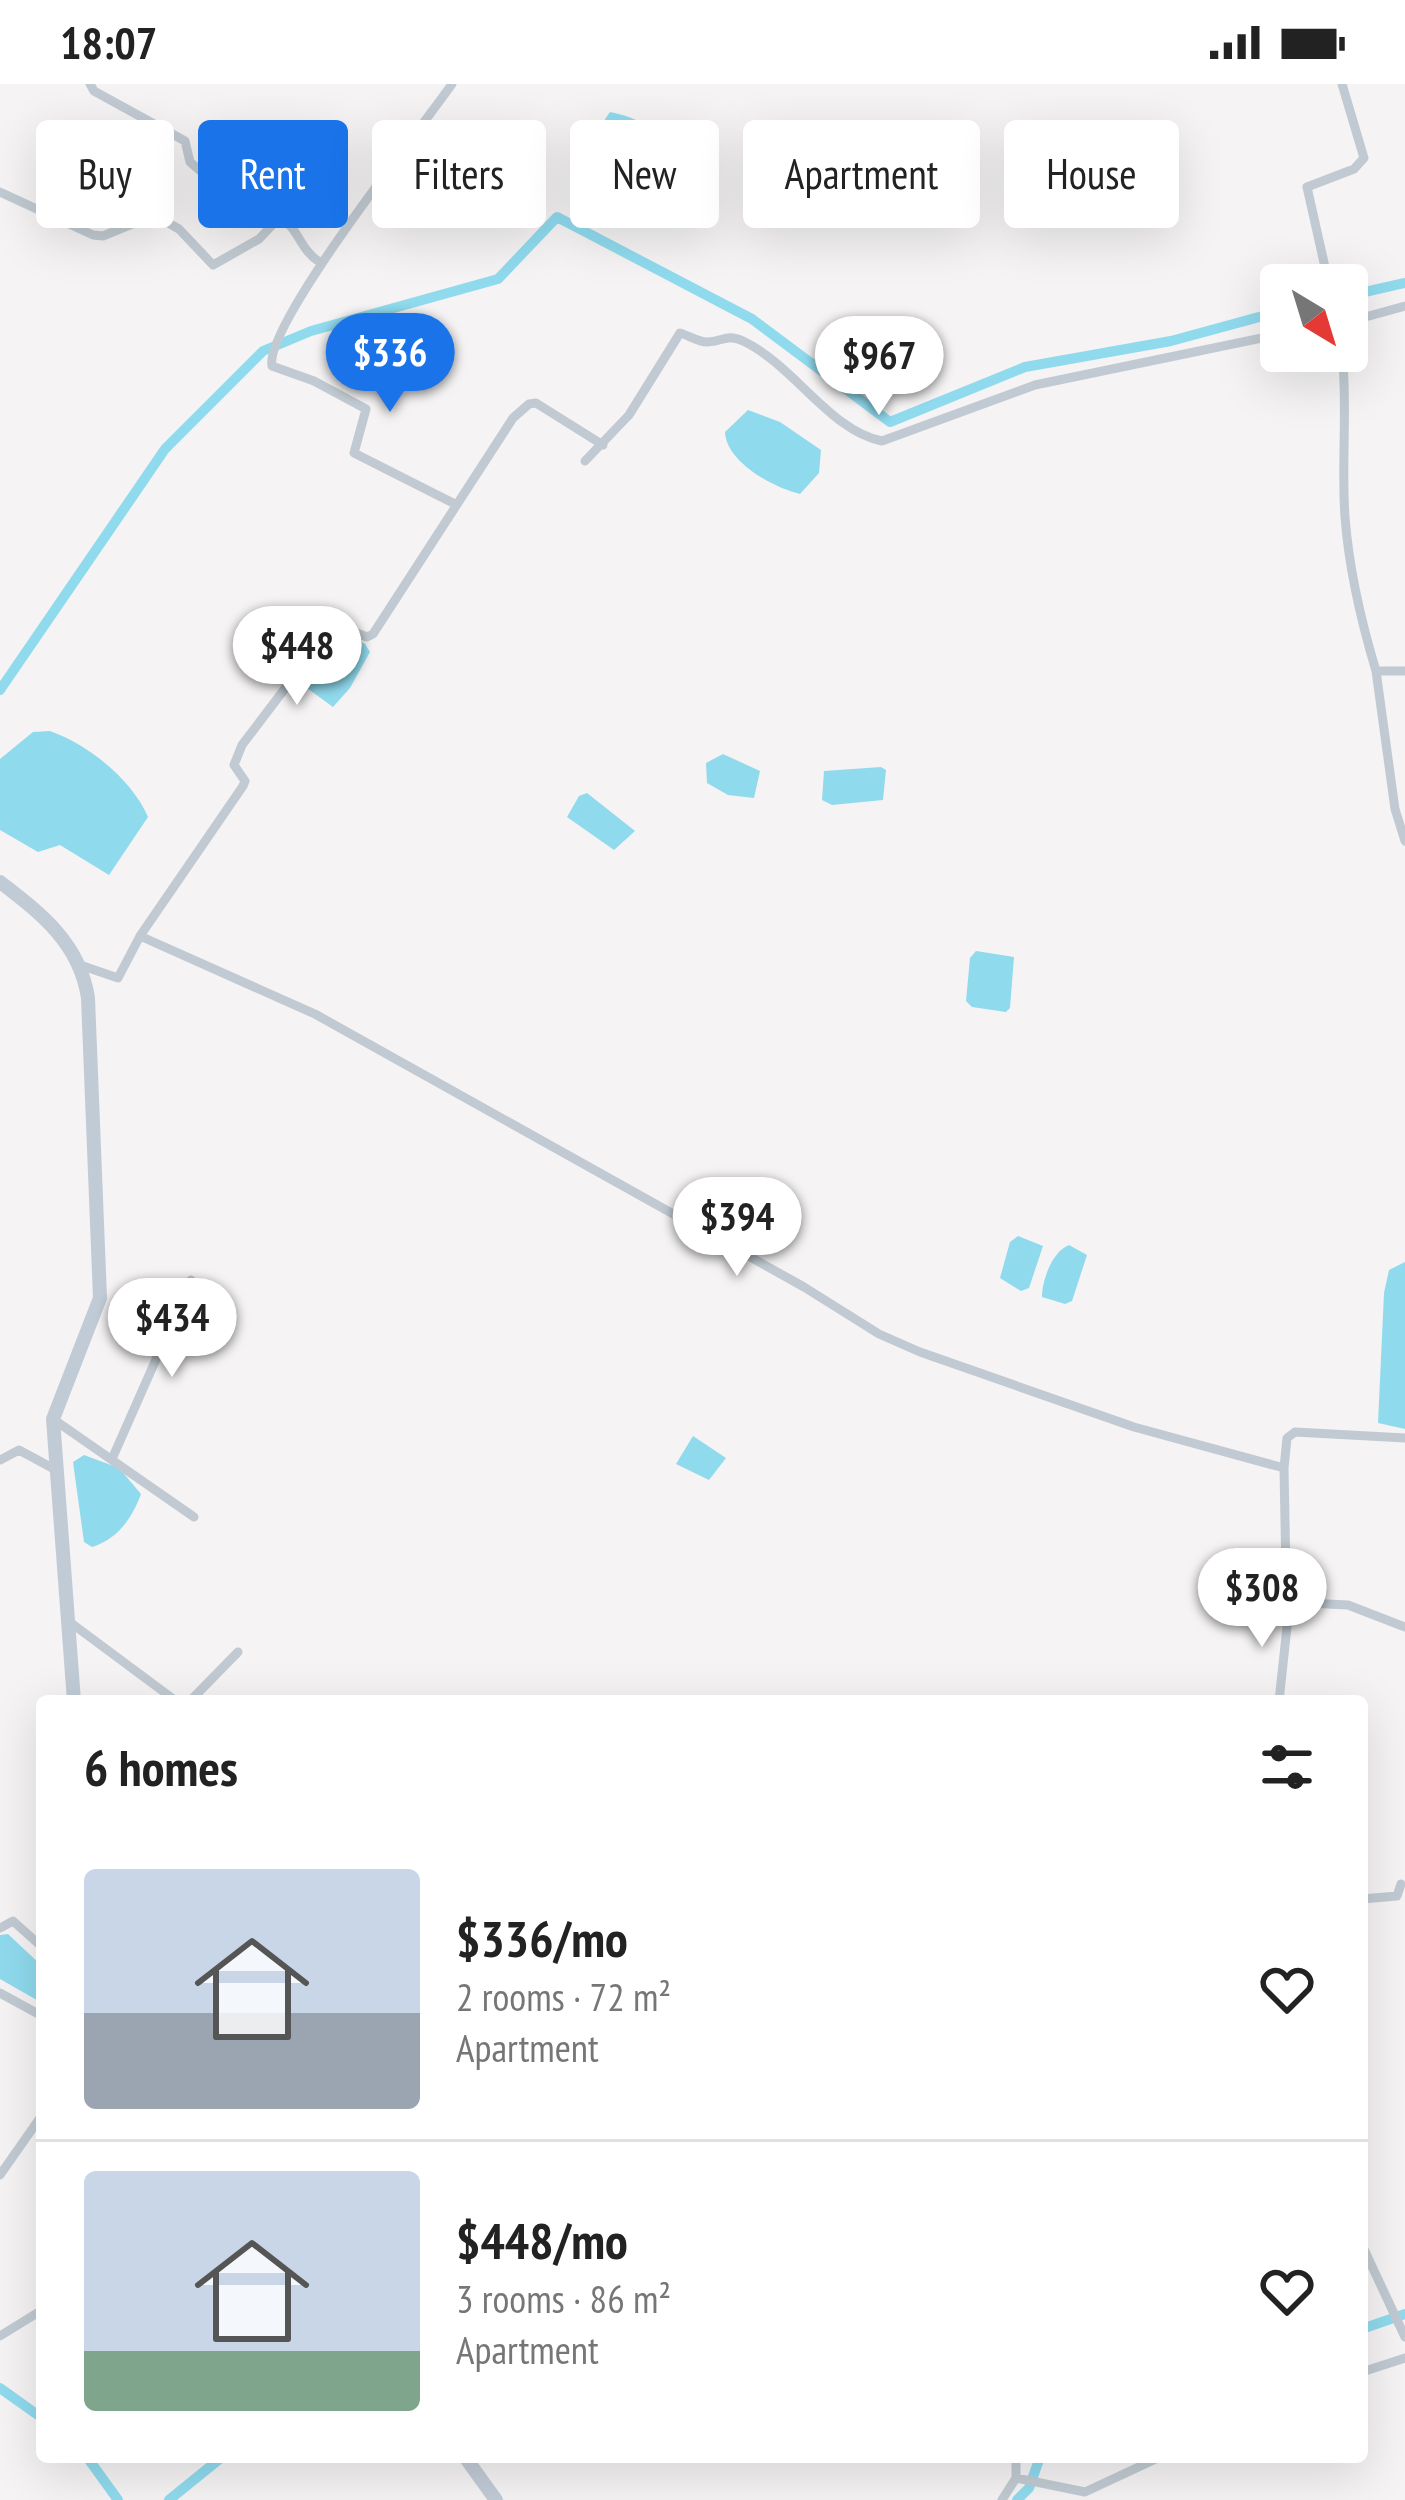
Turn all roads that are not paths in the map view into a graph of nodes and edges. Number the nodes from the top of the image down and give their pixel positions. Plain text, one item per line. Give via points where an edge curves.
1 (91, 84) edge
2 (452, 84) edge
3 (1342, 84) edge
4 (198, 168) edge
5 (0, 192) edge
6 (321, 263) junction
7 (1324, 264) edge
8 (1405, 305) edge
9 (1368, 316) edge
10 (1260, 338) edge
11 (1344, 372) edge
12 (604, 445) junction
13 (585, 461) dead end
14 (455, 505) junction
15 (1376, 671) junction
16 (1405, 671) edge
17 (1405, 841) edge
18 (0, 882) edge
19 (140, 936) junction
20 (83, 966) junction
21 (191, 1280) dead end
22 (53, 1419) junction
23 (1405, 1438) edge
24 (0, 1460) edge
25 (112, 1460) junction
26 (1284, 1468) junction
27 (56, 1470) junction
28 (194, 1517) dead end
29 (1286, 1602) junction
30 (67, 1620) junction
31 (1405, 1627) edge
32 (238, 1652) dead end
33 (73, 1695) edge
34 (168, 1695) edge
35 (196, 1695) edge
36 (1279, 1695) edge
37 (1400, 1883) dead end
38 (1368, 1898) edge
39 (0, 1928) edge
40 (36, 1942) edge
41 (0, 1993) edge
42 (36, 2013) edge
43 (36, 2124) edge
44 (0, 2175) edge
45 (1368, 2257) edge
46 (36, 2313) edge
47 (0, 2336) edge
48 (1405, 2337) edge
49 (1405, 2358) edge
50 (1368, 2370) edge
51 (469, 2463) edge
52 (1017, 2463) edge
53 (1149, 2463) edge
54 (1021, 2479) junction
55 (1088, 2496) edge
56 (496, 2500) edge
57 (1002, 2500) edge

1 - 4 street via 185,141
2 - 6 street
3 - 7 street via 1364,158 1307,187
5 - 6 street via 93,235 154,215 213,265 278,218
6 - 14 street via 283,323 272,366 366,409 354,453
8 - 9 street
10 - 12 street via 1035,385 882,441 862,437 742,340 704,342 680,333
11 - 15 street via 1345,515
12 - 13 street
12 - 14 street via 529,404
14 - 19 street via 373,634 334,624 242,745 234,764 243,786
15 - 16 street
15 - 17 street
18 - 20 main road via 53,927
19 - 20 street via 115,980
19 - 26 street via 315,1014 878,1334 1135,1427
20 - 22 main road via 100,1298
21 - 25 street
22 - 25 street
22 - 27 main road
23 - 26 street via 1295,1432
24 - 27 street via 19,1450
25 - 28 street
26 - 29 street
27 - 30 main road
29 - 31 street via 1348,1605
29 - 36 street
30 - 33 main road
30 - 34 street
32 - 35 street
37 - 38 street via 1397,1896
39 - 40 street via 13,1922
41 - 42 street
43 - 44 street
45 - 48 street
46 - 47 street
49 - 50 street
51 - 56 main road
52 - 54 street
53 - 55 street
54 - 55 street
54 - 57 street

